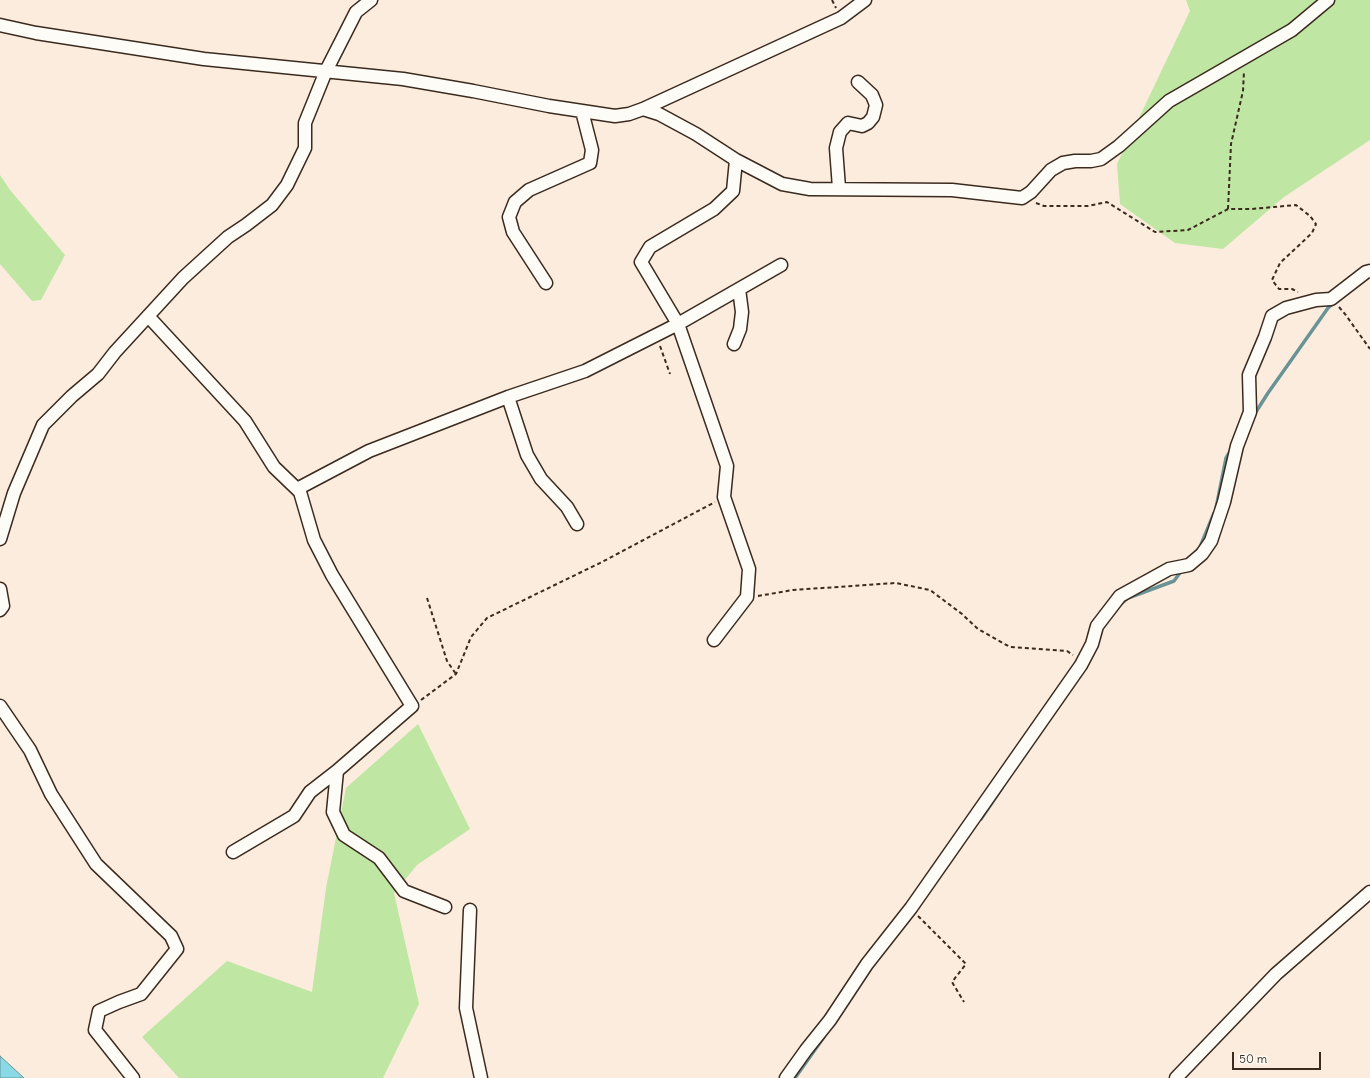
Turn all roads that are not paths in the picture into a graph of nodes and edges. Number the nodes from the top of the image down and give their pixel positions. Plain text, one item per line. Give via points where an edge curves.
1 (371, 0) edge
2 (864, 0) edge
3 (1328, 0) edge
4 (0, 25) edge
5 (326, 71) junction
6 (858, 82) dead end
7 (643, 109) junction
8 (582, 111) junction
9 (736, 160) junction
10 (839, 188) junction
11 (780, 265) dead end
12 (1370, 271) edge
13 (546, 283) dead end
14 (739, 289) junction
15 (148, 316) junction
16 (678, 324) junction
17 (734, 344) dead end
18 (508, 397) junction
19 (297, 489) junction
20 (577, 524) dead end
21 (0, 539) edge
22 (0, 589) edge
23 (0, 610) edge
24 (714, 640) dead end
25 (0, 706) edge
26 (337, 771) junction
27 (233, 852) dead end
28 (1370, 892) edge
29 (445, 907) dead end
30 (470, 910) dead end
31 (133, 1078) edge
32 (481, 1078) edge
33 (786, 1078) edge
34 (1176, 1078) edge

1 - 5 street via 356,12
2 - 7 street via 841,18
3 - 10 street via 1292,30 1169,101 1101,159 1063,163 1051,170 1022,198 952,190
4 - 5 street via 204,59
5 - 8 street via 403,79
5 - 15 street via 305,122 305,148 287,185 272,205 228,237 183,278
6 - 10 street via 872,95 876,105 873,117 868,123 862,126 848,123 840,132 836,148
7 - 8 street via 615,116
7 - 9 street via 659,114 696,134
8 - 13 street via 592,150 590,163 529,190 515,202 510,217 513,232
9 - 10 street via 782,184 810,189
9 - 16 street via 733,191 714,209 650,247 641,262
11 - 14 street
12 - 33 street via 1331,299 1286,308 1272,316 1249,375 1250,412 1237,446 1224,502 1211,541 1202,554 1189,565 1169,570 1120,596 1097,626 1084,660 911,908 867,964 830,1020
14 - 16 street
14 - 17 street via 742,312 740,329
15 - 19 street via 245,421 274,467
15 - 21 street via 98,374 42,425 14,493
16 - 18 street via 585,371
16 - 24 street via 727,466 724,497 749,569 747,598
18 - 19 street via 369,451
18 - 20 street via 527,455 541,480 566,507
19 - 26 street via 314,540 332,575 412,706
22 - 23 street via 3,606
25 - 31 street via 30,750 51,794 96,864 171,936 177,949 141,994 100,1011 95,1030
26 - 27 street via 310,792 294,816
26 - 29 street via 333,812 344,835 379,858 404,891
28 - 34 street via 1276,974
30 - 32 street via 466,1008

